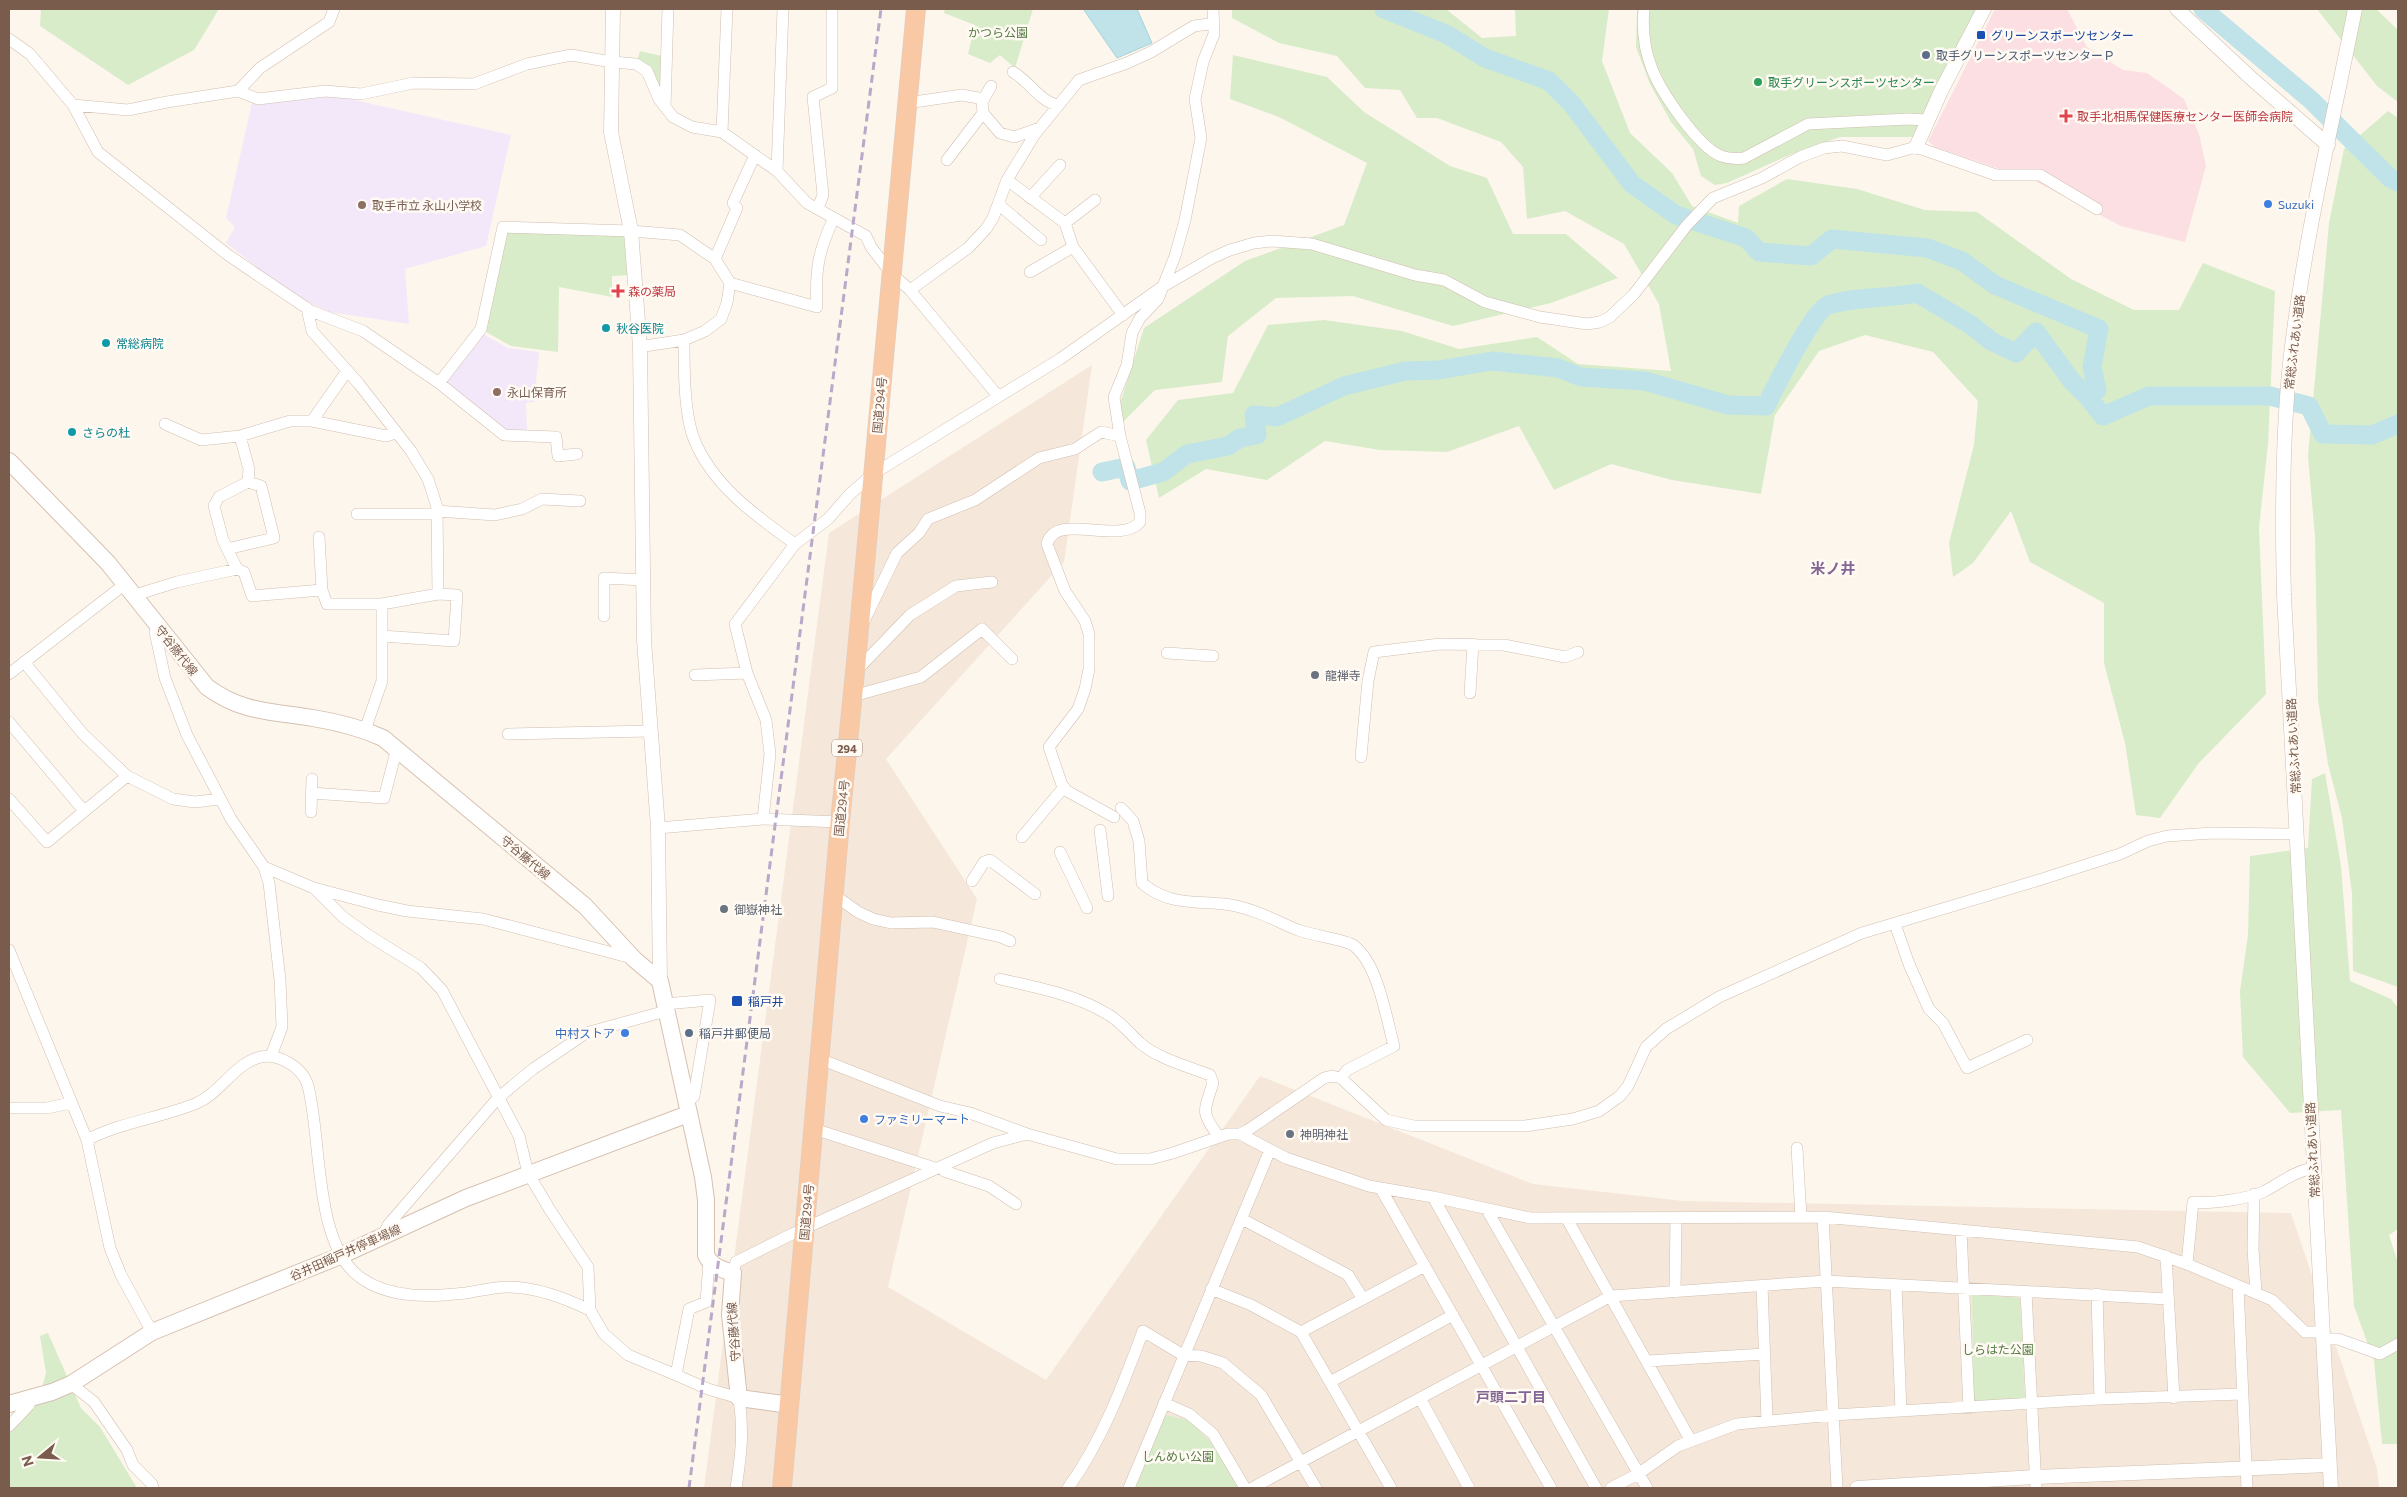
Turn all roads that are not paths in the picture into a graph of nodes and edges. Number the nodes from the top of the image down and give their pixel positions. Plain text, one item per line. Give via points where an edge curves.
1 (334, 9) edge
2 (612, 9) edge
3 (668, 9) edge
4 (728, 9) edge
5 (783, 9) edge
6 (832, 9) edge
7 (916, 9) edge
8 (1213, 9) edge
9 (1644, 9) edge
10 (1984, 9) edge
11 (2177, 9) edge
12 (2355, 9) edge
13 (1214, 21) junction
14 (9, 39) edge
15 (612, 62) junction
16 (1013, 72) dead end
17 (991, 86) dead end
18 (238, 91) junction
19 (984, 99) junction
20 (907, 103) junction
21 (73, 105) junction
22 (1058, 105) junction
23 (665, 107) junction
24 (983, 113) junction
25 (1927, 120) junction
26 (1040, 128) junction
27 (722, 132) junction
28 (2328, 145) junction
29 (1916, 147) junction
30 (755, 156) junction
31 (947, 160) dead end
32 (1060, 166) dead end
33 (776, 171) junction
34 (1007, 180) junction
35 (1030, 198) junction
36 (1095, 200) dead end
37 (998, 204) junction
38 (818, 208) junction
39 (2098, 209) dead end
40 (834, 218) junction
41 (1065, 223) junction
42 (631, 231) junction
43 (1041, 240) dead end
44 (1073, 247) junction
45 (715, 259) junction
46 (1030, 272) dead end
47 (891, 273) junction
48 (730, 283) junction
49 (1162, 286) junction
50 (910, 290) junction
51 (307, 308) junction
52 (1123, 316) junction
53 (684, 340) junction
54 (645, 346) dead end
55 (347, 371) junction
56 (439, 383) junction
57 (998, 396) junction
58 (312, 421) junction
59 (165, 424) dead end
60 (396, 432) junction
61 (240, 436) junction
62 (1120, 436) junction
63 (577, 454) dead end
64 (9, 462) edge
65 (872, 474) junction
66 (248, 482) junction
67 (580, 501) dead end
68 (437, 513) junction
69 (356, 514) dead end
70 (319, 537) dead end
71 (795, 544) junction
72 (227, 549) junction
73 (237, 568) junction
74 (643, 580) junction
75 (992, 582) dead end
76 (130, 589) junction
77 (322, 590) junction
78 (438, 594) junction
79 (382, 604) junction
80 (604, 616) dead end
81 (159, 625) junction
82 (859, 631) junction
83 (382, 636) junction
84 (1473, 644) junction
85 (1578, 652) dead end
86 (1167, 654) dead end
87 (1213, 656) dead end
88 (9, 659) edge
89 (1012, 659) dead end
90 (22, 664) junction
91 (855, 672) junction
92 (747, 673) junction
93 (9, 674) edge
94 (695, 675) dead end
95 (1470, 693) dead end
96 (853, 696) junction
97 (9, 722) edge
98 (365, 730) junction
99 (651, 731) junction
100 (508, 734) dead end
101 (397, 748) junction
102 (1361, 757) dead end
103 (127, 776) junction
104 (312, 778) dead end
105 (1064, 787) junction
106 (311, 792) junction
107 (9, 799) edge
108 (220, 799) junction
109 (84, 811) junction
110 (311, 812) dead end
111 (762, 819) junction
112 (840, 822) junction
113 (658, 828) junction
114 (1100, 830) dead end
115 (2297, 834) junction
116 (1022, 837) dead end
117 (1060, 852) dead end
118 (264, 867) junction
119 (972, 881) dead end
120 (314, 888) junction
121 (1036, 894) dead end
122 (834, 895) junction
123 (1108, 896) dead end
124 (1087, 908) dead end
125 (1895, 924) junction
126 (1010, 941) dead end
127 (9, 950) edge
128 (634, 959) junction
129 (1000, 979) dead end
130 (660, 981) junction
131 (665, 1008) junction
132 (2027, 1040) dead end
133 (272, 1056) junction
134 (820, 1059) junction
135 (1341, 1078) junction
136 (498, 1098) junction
137 (71, 1103) junction
138 (9, 1108) edge
139 (687, 1109) junction
140 (814, 1129) junction
141 (1027, 1134) junction
142 (1240, 1134) junction
143 (1219, 1137) junction
144 (86, 1140) junction
145 (1796, 1148) dead end
146 (1270, 1150) junction
147 (2313, 1168) junction
148 (939, 1170) junction
149 (528, 1173) junction
150 (1381, 1189) junction
151 (2254, 1194) junction
152 (1434, 1197) junction
153 (1016, 1204) dead end
154 (1487, 1210) junction
155 (1801, 1217) junction
156 (1824, 1217) junction
157 (1676, 1218) junction
158 (1242, 1219) junction
159 (1567, 1219) junction
160 (805, 1228) junction
161 (1961, 1230) junction
162 (383, 1236) junction
163 (340, 1256) junction
164 (2166, 1256) junction
165 (709, 1262) junction
166 (2187, 1264) junction
167 (1425, 1266) junction
168 (733, 1273) junction
169 (1826, 1281) junction
170 (1896, 1285) junction
171 (1762, 1286) junction
172 (2238, 1286) junction
173 (1212, 1289) junction
174 (1963, 1289) junction
175 (1675, 1292) junction
176 (2026, 1292) junction
177 (2256, 1293) junction
178 (2096, 1294) junction
179 (1611, 1296) junction
180 (1363, 1299) junction
181 (2168, 1299) junction
182 (590, 1310) junction
183 (1453, 1315) junction
184 (1554, 1327) junction
185 (152, 1332) junction
186 (1301, 1332) junction
187 (2322, 1335) junction
188 (2398, 1344) edge
189 (1518, 1346) junction
190 (1765, 1354) junction
191 (1183, 1355) junction
192 (1648, 1361) junction
193 (1480, 1366) junction
194 (676, 1375) junction
195 (1330, 1382) junction
196 (71, 1384) junction
197 (2242, 1394) junction
198 (739, 1398) junction
199 (1420, 1398) junction
200 (2174, 1398) junction
201 (27, 1399) junction
202 (2100, 1399) junction
203 (1164, 1403) junction
204 (9, 1404) edge
205 (790, 1404) junction
206 (2032, 1404) junction
207 (1969, 1408) junction
208 (1901, 1411) junction
209 (1833, 1415) junction
210 (1767, 1420) junction
211 (9, 1426) edge
212 (1359, 1432) junction
213 (1691, 1441) junction
214 (1301, 1462) junction
215 (2329, 1465) junction
216 (2246, 1469) junction
217 (1638, 1474) junction
218 (2036, 1482) edge
219 (153, 1488) edge
220 (736, 1488) edge
221 (782, 1488) edge
222 (1068, 1488) edge
223 (1129, 1488) edge
224 (1245, 1488) edge
225 (1252, 1488) edge
226 (1316, 1488) edge
227 (1391, 1488) edge
228 (1469, 1488) edge
229 (1551, 1488) edge
230 (1596, 1488) edge
231 (1611, 1488) edge
232 (1647, 1488) edge
233 (1837, 1488) edge
234 (1857, 1488) edge
235 (2247, 1488) edge
236 (2330, 1488) edge

1 - 18 street via 329,22 260,68
2 - 15 street
3 - 23 street
4 - 27 street
5 - 33 street
6 - 38 street via 832,88 813,97 823,195
7 - 20 highway, 国道294号 / 294
8 - 13 street
9 - 25 street via 1642,29 1651,68 1662,90 1699,138 1719,156 1744,158 1808,124
10 - 25 street
11 - 28 street
12 - 28 street, 常総ふれあい道路
13 - 22 street via 1194,26 1127,63 1079,80
13 - 49 street via 1214,34 1203,62 1195,99 1201,138 1194,179 1175,256
14 - 21 street via 30,54
15 - 18 street via 571,55 527,64 474,84 413,83 361,94 325,91 258,99
15 - 23 street via 636,64 647,71
15 - 42 street via 612,132
16 - 22 street via 1025,79 1048,103
17 - 19 street
18 - 21 street via 128,110
19 - 20 street via 962,95
19 - 24 street
20 - 47 highway, 国道294号 / 294
21 - 51 street via 98,152 228,254
22 - 26 street
23 - 27 street via 673,117 692,127
24 - 26 street via 1000,134 1014,137
24 - 31 street
25 - 29 street
26 - 34 street
27 - 30 street
28 - 115 street, 常総ふれあい道路 via 2296,315 2283,466 2284,595
29 - 39 street via 1996,175 2040,175
29 - 49 street via 1887,155 1842,146 1824,148 1713,198 1686,224 1634,294 1600,322 1587,324 1540,317 1485,302 1444,280 1415,275 1312,244 1254,243 1230,250
30 - 33 street
30 - 45 street via 733,203 737,208
32 - 35 street
33 - 38 street via 807,203
34 - 35 street
34 - 37 street
35 - 41 street
36 - 41 street
37 - 43 street
37 - 50 street via 986,229 968,248
38 - 40 street
40 - 47 street via 866,236
40 - 48 street via 824,238 816,272 817,307
41 - 44 street
42 - 45 street via 680,235
42 - 56 street via 503,227 481,329
42 - 74 street via 640,347
44 - 46 street
44 - 52 street
45 - 48 street
47 - 50 street
47 - 65 highway, 国道294号 / 294
48 - 53 street via 721,319 705,331
49 - 52 street
49 - 62 street via 1158,299 1140,318 1132,333 1128,365 1114,397
50 - 57 street
51 - 55 street via 312,331
51 - 56 street via 363,331
52 - 57 street
53 - 54 street
53 - 71 street via 684,384 693,437 710,471 756,516
55 - 58 street
55 - 60 street
56 - 63 street via 504,435 556,437 558,456
57 - 65 street
58 - 60 street via 386,436
58 - 61 street via 290,421
59 - 61 street via 201,440
60 - 68 street via 428,479
61 - 66 street via 249,468
62 - 82 street via 1101,432 1075,449 1039,458 975,500 928,519 919,533 897,553
62 - 105 street via 1140,522 1125,531 1083,528 1060,532 1047,544 1065,591 1090,634 1085,690 1078,709 1050,747
64 - 76 main road, 守谷藤代線
65 - 71 street via 828,519
65 - 82 highway, 国道294号 / 294
66 - 72 street via 219,497 214,506
66 - 72 street via 261,486 274,538
67 - 68 street via 542,499 522,509 495,515
68 - 69 street
68 - 78 street
70 - 77 street
71 - 92 street via 735,624
72 - 73 street
73 - 76 street
73 - 77 street via 244,572 252,596
74 - 80 street via 604,578
74 - 99 street
75 - 91 street via 956,586 910,615
76 - 81 main road, 守谷藤代線
76 - 90 street
77 - 79 street via 327,604
78 - 79 street
78 - 83 street via 457,595 454,641
79 - 83 street
81 - 98 main road, 守谷藤代線 via 192,670 207,687 224,699 268,713 312,718
81 - 108 street via 155,632 165,678 187,735
82 - 91 highway, 国道294号 / 294
83 - 98 street via 382,681
84 - 85 street via 1504,645 1565,657
84 - 95 street
84 - 102 street via 1440,644 1374,652
86 - 87 street
88 - 90 street
89 - 96 street via 982,629 921,677
90 - 93 street
90 - 103 street via 83,734
91 - 96 highway, 国道294号 / 294
92 - 94 street
92 - 111 street via 766,720 770,754
96 - 112 highway, 国道294号 / 294
97 - 109 street
98 - 101 main road, 守谷藤代線
99 - 100 street
99 - 113 street
101 - 106 street via 384,798
101 - 128 main road, 守谷藤代線 via 585,906
103 - 108 street via 173,799 195,802
103 - 109 street
104 - 106 street
105 - 116 street
105 - 135 street via 1076,798 1133,821 1139,841 1142,883 1150,890 1173,901 1248,908 1312,936 1352,944 1373,975 1394,1046 1347,1070
106 - 110 street
107 - 109 street via 47,842
108 - 118 street
111 - 112 street
111 - 113 street
112 - 122 highway, 国道294号 / 294
113 - 130 street
114 - 123 street
115 - 125 street via 2168,836
115 - 147 street, 常総ふれあい道路
117 - 124 street
118 - 120 street
118 - 133 street via 269,883 280,980 282,1027
119 - 121 street via 984,862 990,860
120 - 128 street via 407,911 483,919
120 - 136 street via 368,935 421,968 442,990
122 - 126 street via 873,920 933,922
122 - 134 highway, 国道294号 / 294
125 - 132 street via 1929,1009 1942,1023 1967,1068
125 - 135 street via 1862,933 1700,1007 1651,1040 1620,1096 1599,1111 1573,1119 1524,1126 1414,1126 1386,1120
127 - 137 street
128 - 130 main road, 守谷藤代線
129 - 143 street via 1069,995 1109,1015 1140,1043 1210,1075 1213,1083 1204,1111 1205,1118
130 - 131 main road
131 - 136 street via 586,1033 533,1069
131 - 139 main road
131 - 139 street via 710,1000 694,1096
133 - 144 street via 257,1058 199,1102 156,1118 108,1129
133 - 163 street via 298,1069 308,1084 324,1212
134 - 140 highway, 国道294号 / 294
134 - 141 street via 882,1085
135 - 142 street via 1324,1078
136 - 149 street via 519,1136
136 - 162 street via 388,1226
137 - 138 street via 47,1108
137 - 144 street
139 - 149 main road, 谷井田稲戸井停車場線
139 - 165 main road via 703,1177
140 - 148 street
140 - 160 highway, 国道294号 / 294
141 - 143 street via 1117,1159 1133,1160 1173,1154
141 - 148 street via 993,1143
142 - 143 street
142 - 146 street
144 - 185 street via 110,1248
145 - 155 street
146 - 150 street
146 - 158 street
147 - 151 street via 2292,1174 2264,1192
147 - 187 street, 常総ふれあい道路
148 - 153 street via 989,1186
148 - 160 street
149 - 162 main road, 谷井田稲戸井停車場線
149 - 182 street via 588,1267
150 - 152 street
150 - 167 street
151 - 166 street via 2205,1203 2193,1202
151 - 177 street
152 - 154 street
152 - 189 street
154 - 159 street via 1530,1218
154 - 184 street
155 - 156 street
155 - 157 street
156 - 161 street
156 - 169 street
157 - 159 street
157 - 175 street
158 - 173 street
158 - 180 street via 1348,1275
159 - 179 street
160 - 168 street via 736,1262
160 - 205 highway, 国道294号 / 294
161 - 164 street via 2138,1247
161 - 174 street
162 - 163 main road, 谷井田稲戸井停車場線
163 - 182 street via 360,1277 384,1290 422,1297 506,1287 531,1288
163 - 185 main road, 谷井田稲戸井停車場線
164 - 166 street
164 - 181 street
165 - 168 main road via 716,1268
165 - 194 street via 706,1302 688,1309
166 - 172 street
167 - 180 street
167 - 183 street
168 - 198 main road, 守谷藤代線 via 730,1315
169 - 170 street
169 - 171 street
169 - 209 street
170 - 174 street
170 - 208 street
171 - 175 street
171 - 190 street
172 - 177 street
172 - 197 street
173 - 186 street
173 - 191 street
174 - 176 street
174 - 207 street
175 - 179 street
176 - 178 street
176 - 206 street
177 - 187 street via 2272,1300 2305,1332
178 - 181 street
178 - 202 street
179 - 184 street
179 - 192 street
180 - 186 street
181 - 200 street
182 - 194 street via 604,1334 628,1355
183 - 193 street
183 - 195 street
184 - 189 street
184 - 217 street
185 - 196 main road, 谷井田稲戸井停車場線
186 - 195 street
187 - 188 street via 2380,1354
187 - 215 street, 常総ふれあい道路
189 - 193 street
189 - 230 street
190 - 192 street
190 - 210 street
191 - 203 street
191 - 214 street via 1201,1356 1223,1363 1261,1395
191 - 222 street via 1143,1331 1088,1459
192 - 213 street
193 - 199 street
193 - 229 street
194 - 198 street
195 - 212 street
196 - 201 main road, 谷井田稲戸井停車場線
196 - 219 street via 94,1402 127,1450 133,1465
197 - 200 street
197 - 216 street
198 - 205 main road
198 - 220 street via 743,1427
199 - 212 street
199 - 228 street
200 - 202 street
201 - 204 main road, 谷井田稲戸井停車場線
201 - 211 street via 29,1405
202 - 206 street
203 - 223 street
203 - 224 street via 1190,1414 1212,1434
205 - 221 highway, 国道294号 / 294
206 - 207 street
206 - 218 street
207 - 208 street
208 - 209 street
209 - 210 street
209 - 233 street
210 - 213 street via 1737,1424
212 - 214 street
212 - 227 street
213 - 217 street via 1678,1446
214 - 225 street
214 - 226 street
215 - 216 street
215 - 236 street, 常総ふれあい道路
216 - 218 street
216 - 235 street
217 - 231 street
217 - 232 street
218 - 234 street

